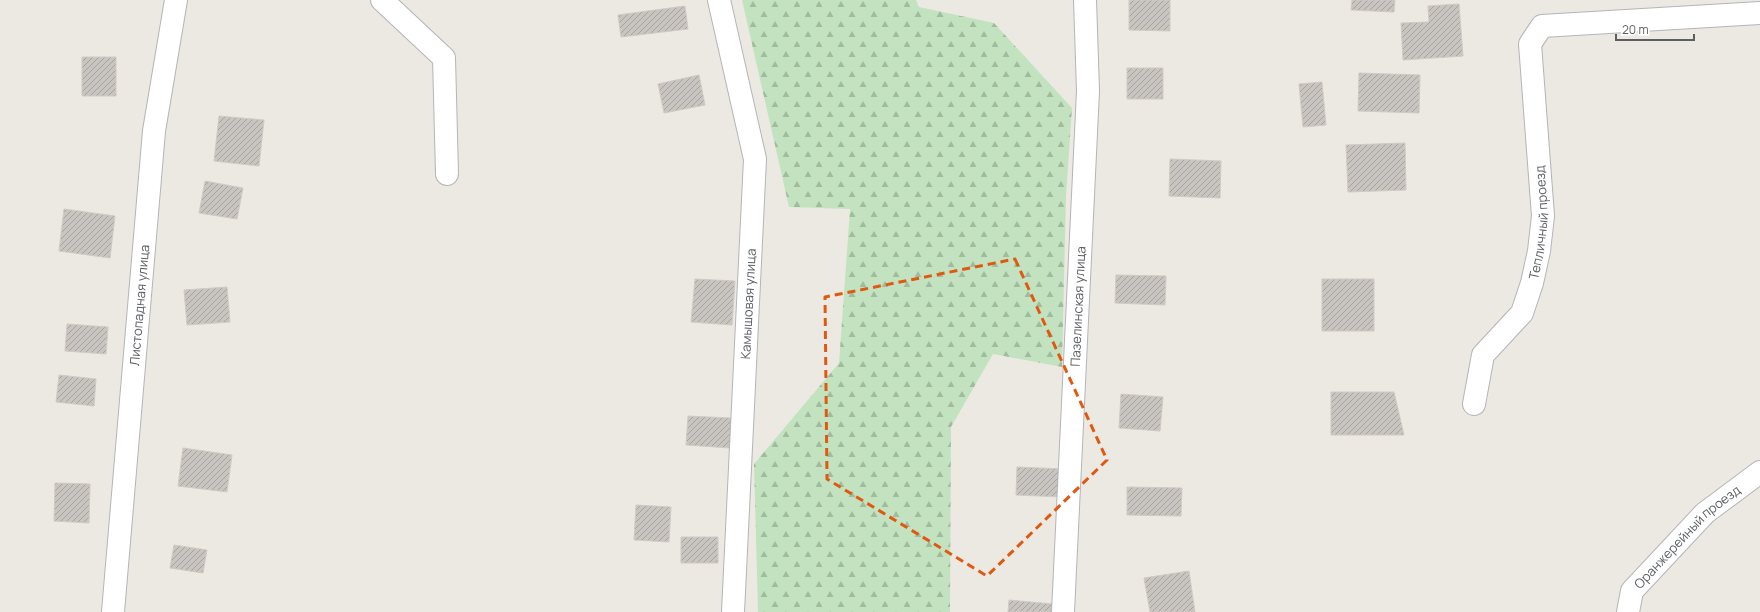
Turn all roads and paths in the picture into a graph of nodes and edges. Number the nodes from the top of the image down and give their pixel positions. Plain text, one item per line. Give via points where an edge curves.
1 (176, 0) edge
2 (382, 0) edge
3 (719, 0) edge
4 (1085, 0) edge
5 (1760, 12) edge
6 (447, 174) dead end
7 (1474, 404) dead end
8 (1760, 472) edge
9 (113, 612) edge
10 (733, 612) edge
11 (1063, 612) edge
12 (1628, 612) edge

1 - 9 street, Листопадная улица via 154,131
2 - 6 street via 444,58
3 - 10 street, Камышовая улица via 756,159
4 - 11 street, Пазелинская улица via 1088,92
5 - 7 street, Тепличный проезд via 1542,26 1530,44 1543,216 1539,251 1522,313 1483,355
8 - 12 street, Оранжерейный проезд via 1705,513 1632,591

